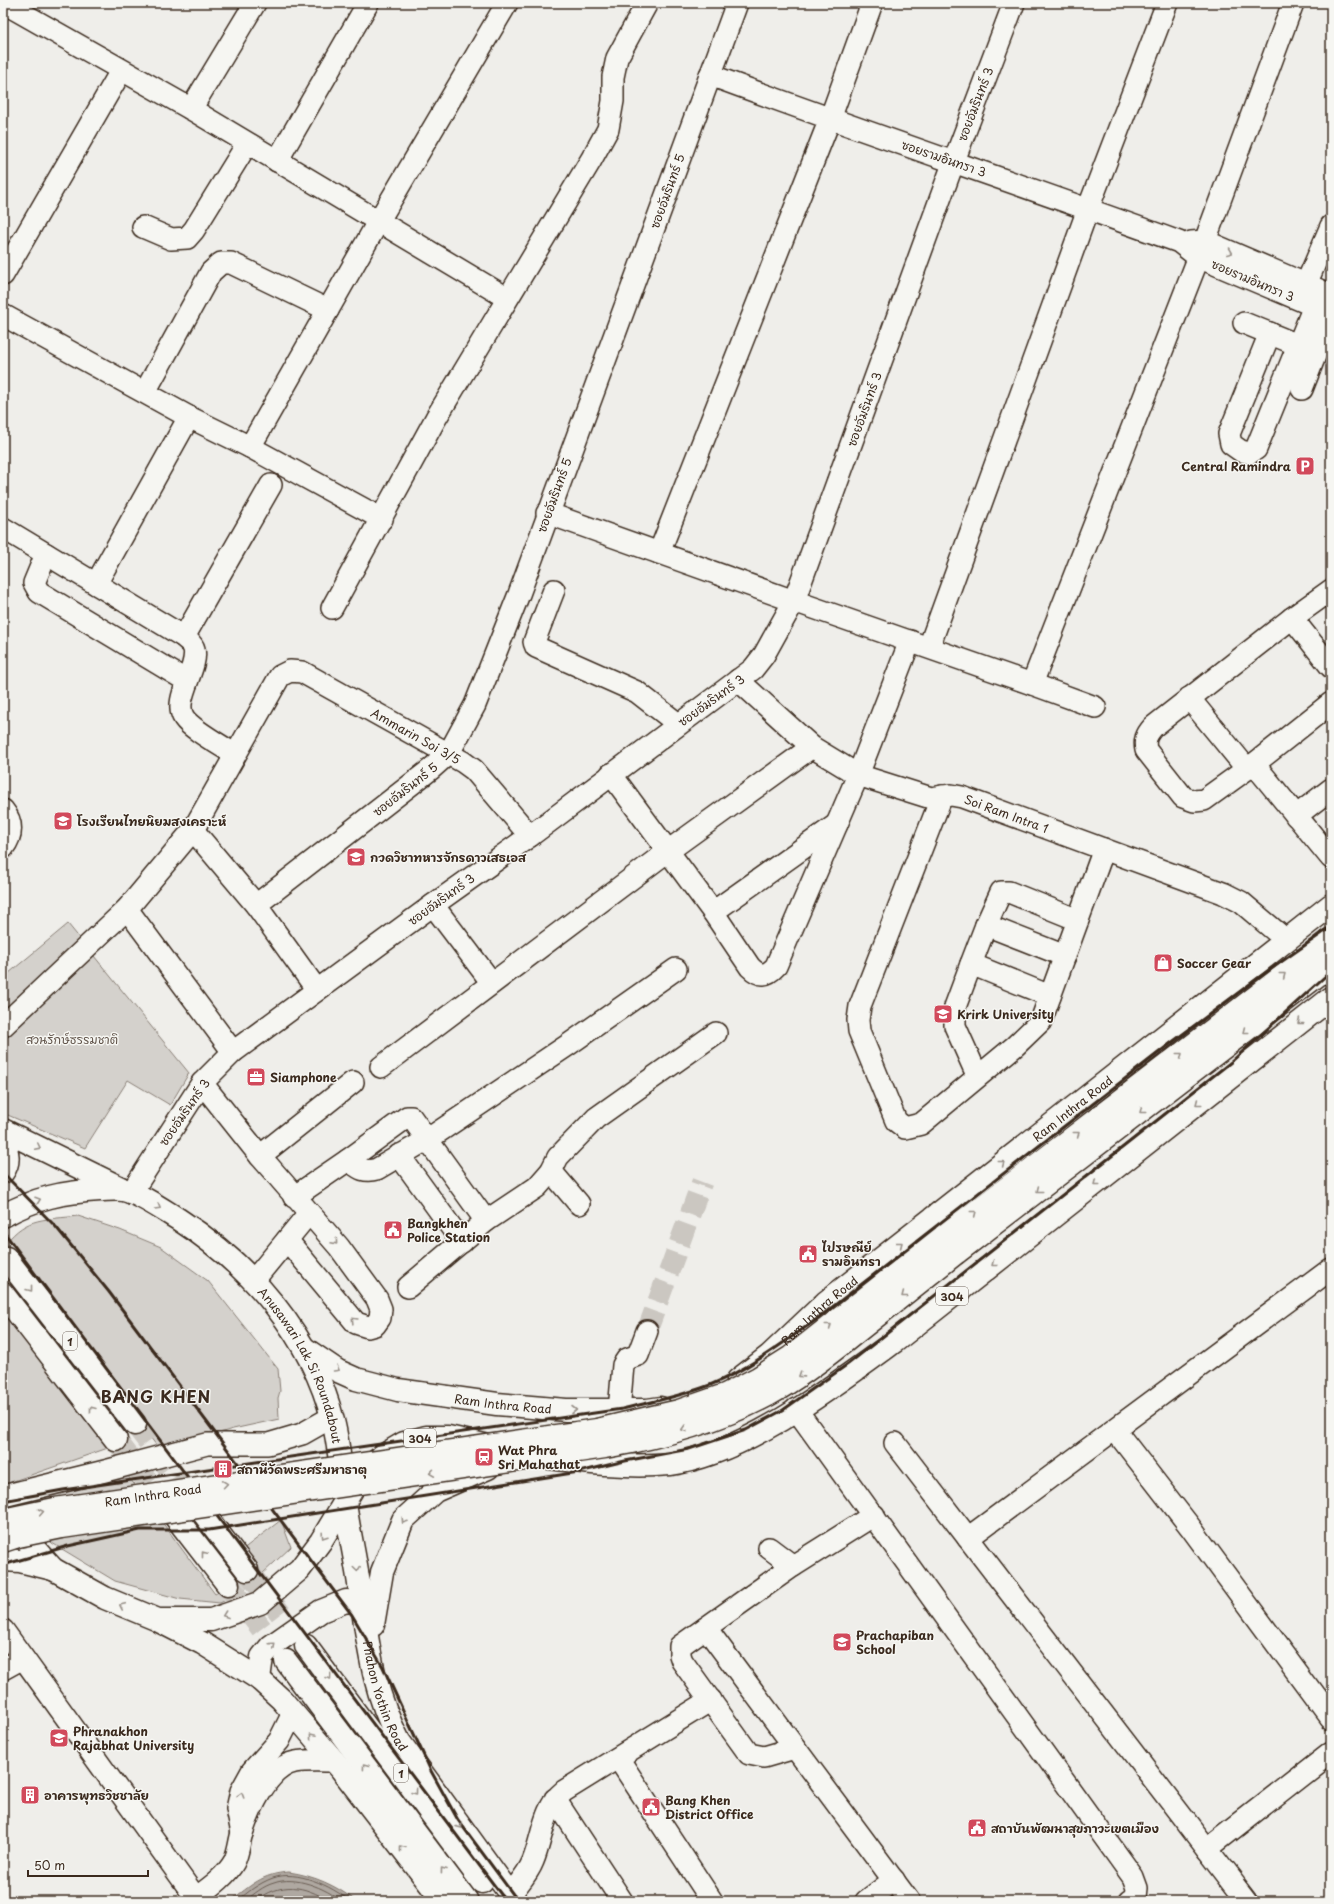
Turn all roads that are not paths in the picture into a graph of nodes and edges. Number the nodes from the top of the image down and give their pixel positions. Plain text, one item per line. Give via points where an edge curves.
1 (4, 3) edge
2 (255, 3) edge
3 (368, 3) edge
4 (507, 3) edge
5 (647, 3) edge
6 (737, 3) edge
7 (872, 3) edge
8 (1014, 3) edge
9 (1167, 3) edge
10 (1293, 3) edge
11 (121, 71) junction
12 (710, 75) junction
13 (191, 109) junction
14 (830, 119) junction
15 (247, 144) junction
16 (278, 161) junction
17 (954, 161) junction
18 (1088, 209) junction
19 (378, 222) junction
20 (1331, 226) edge
21 (143, 227) dead end
22 (1202, 249) junction
23 (3, 275) edge
24 (507, 298) junction
25 (1319, 302) edge
26 (328, 310) junction
27 (3, 315) edge
28 (1244, 323) dead end
29 (1270, 333) junction
30 (1298, 345) junction
31 (1302, 389) dead end
32 (145, 392) junction
33 (189, 416) junction
34 (250, 447) junction
35 (271, 485) dead end
36 (548, 513) junction
37 (382, 519) junction
38 (3, 528) edge
39 (659, 553) junction
40 (46, 554) junction
41 (96, 584) junction
42 (554, 590) dead end
43 (1331, 590) edge
44 (794, 601) junction
45 (332, 608) dead end
46 (1292, 618) junction
47 (184, 637) junction
48 (920, 644) junction
49 (1331, 667) edge
50 (738, 680) junction
51 (187, 681) junction
52 (1032, 684) junction
53 (1189, 698) junction
54 (1331, 703) edge
55 (1095, 707) dead end
56 (678, 724) junction
57 (812, 747) junction
58 (449, 753) junction
59 (234, 754) junction
60 (1251, 767) junction
61 (611, 774) junction
62 (858, 775) junction
63 (1331, 789) edge
64 (942, 796) junction
65 (3, 810) edge
66 (1296, 816) junction
67 (837, 823) junction
68 (193, 830) junction
69 (530, 836) junction
70 (3, 848) edge
71 (1104, 849) junction
72 (668, 851) junction
73 (1331, 858) edge
74 (256, 905) junction
75 (433, 905) junction
76 (1331, 905) edge
77 (127, 908) junction
78 (713, 912) junction
79 (1078, 920) junction
80 (986, 925) junction
81 (1331, 938) edge
82 (1286, 940) junction
83 (1065, 956) junction
84 (971, 964) junction
85 (1331, 965) edge
86 (676, 969) dead end
87 (492, 983) junction
88 (317, 990) junction
89 (1050, 996) junction
90 (1331, 998) edge
91 (3, 1026) edge
92 (716, 1033) dead end
93 (233, 1052) junction
94 (381, 1067) dead end
95 (977, 1075) junction
96 (353, 1082) dead end
97 (202, 1083) junction
98 (3, 1130) edge
99 (3, 1139) edge
100 (428, 1139) junction
101 (399, 1155) junction
102 (260, 1156) junction
103 (348, 1160) junction
104 (3, 1172) edge
105 (550, 1172) junction
106 (127, 1191) junction
107 (294, 1196) junction
108 (579, 1204) dead end
109 (309, 1213) junction
110 (3, 1216) edge
111 (486, 1221) junction
112 (287, 1240) junction
113 (462, 1242) junction
114 (950, 1245) junction
115 (6, 1258) dead end
116 (1331, 1269) edge
117 (254, 1280) junction
118 (408, 1287) dead end
119 (3, 1294) edge
120 (647, 1331) tunnel mouth
121 (304, 1348) junction
122 (796, 1409) junction
123 (614, 1411) junction
124 (332, 1417) junction
125 (135, 1424) tunnel mouth
126 (1115, 1430) junction
127 (116, 1440) tunnel mouth
128 (895, 1443) dead end
129 (520, 1454) junction
130 (609, 1465) junction
131 (3, 1496) edge
132 (195, 1502) tunnel mouth
133 (345, 1503) junction
134 (3, 1514) edge
135 (174, 1515) tunnel mouth
136 (874, 1515) junction
137 (3, 1520) edge
138 (968, 1538) junction
139 (3, 1541) edge
140 (769, 1548) dead end
141 (3, 1560) edge
142 (793, 1566) junction
143 (53, 1569) junction
144 (247, 1570) tunnel mouth
145 (228, 1585) tunnel mouth
146 (363, 1610) junction
147 (158, 1620) junction
148 (706, 1628) junction
149 (3, 1630) edge
150 (306, 1646) tunnel mouth
151 (23, 1658) junction
152 (369, 1658) junction
153 (286, 1661) tunnel mouth
154 (3, 1669) edge
155 (259, 1679) junction
156 (711, 1700) junction
157 (293, 1713) junction
158 (1331, 1718) edge
159 (794, 1748) junction
160 (1331, 1752) edge
161 (618, 1758) junction
162 (334, 1761) junction
163 (555, 1798) junction
164 (242, 1833) junction
165 (1207, 1849) junction
166 (894, 1880) junction
167 (194, 1899) edge
168 (507, 1899) edge
169 (443, 1901) edge
170 (467, 1901) edge
171 (622, 1901) edge
172 (712, 1901) edge
173 (866, 1901) edge
174 (909, 1901) edge
175 (1130, 1901) edge
176 (1247, 1901) edge

1 - 11 street
2 - 13 street
3 - 16 street
4 - 19 street
5 - 24 street via 617,58 608,129
6 - 12 street, ซอยอัมรินทร์ 5
7 - 14 street
8 - 17 street, ซอยอัมรินทร์ 3
9 - 18 street
10 - 22 street
11 - 13 street
11 - 23 street
12 - 14 street, ซอยรามอินทรา 3
12 - 36 street, ซอยอัมรินทร์ 5
13 - 15 street
14 - 17 street, ซอยรามอินทรา 3
14 - 39 street
15 - 16 street
15 - 21 street via 187,238 171,239
16 - 19 street
17 - 18 street, ซอยรามอินทรา 3
17 - 44 street, ซอยอัมรินทร์ 3
18 - 22 street, ซอยรามอินทรา 3
18 - 48 street
19 - 24 street
19 - 26 street
20 - 25 street
22 - 25 street, ซอยรามอินทรา 3
22 - 52 street
24 - 37 street via 436,418
25 - 30 street
25 - 31 street
26 - 32 street via 231,264 221,263 211,272
26 - 34 street
27 - 32 street
28 - 29 street
29 - 30 street
29 - 30 street via 1229,434 1231,444 1241,451 1250,453 1256,449
32 - 33 street
33 - 34 street
33 - 41 street
34 - 37 street
35 - 47 street
36 - 39 street
36 - 58 street, ซอยอัมรินทร์ 5 via 475,705
37 - 45 street
38 - 40 street
39 - 44 street
40 - 41 street
40 - 51 street via 34,583 39,592
41 - 47 street
42 - 56 street via 534,642 536,647 637,692
43 - 46 street
44 - 48 street
44 - 50 street, ซอยอัมรินทร์ 3 via 764,655 753,669
46 - 49 street
46 - 53 street
47 - 51 street via 195,650
48 - 52 street
48 - 62 street
50 - 56 street, ซอยอัมรินทร์ 3
50 - 57 street, Soi Ram Intra 1
51 - 59 street via 181,708 183,718
52 - 55 street
53 - 60 street
53 - 60 street via 1153,727 1146,735 1144,743 1146,750 1183,797 1194,801 1204,800
54 - 60 street
56 - 61 street, ซอยอัมรินทร์ 3
57 - 62 street, Soi Ram Intra 1
57 - 72 street
58 - 59 street, Ammarin Soi 3/5 via 302,672 290,671 280,676
58 - 69 street, Ammarin Soi 3/5 via 474,770
58 - 74 street, ซอยอัมรินทร์ 5
59 - 68 street
60 - 66 street
61 - 69 street, ซอยอัมรินทร์ 3
61 - 72 street
62 - 64 street, Soi Ram Intra 1 via 927,796
62 - 67 street
63 - 66 street
64 - 71 street, Soi Ram Intra 1 via 962,797
64 - 95 street via 865,994 858,1020 859,1031 896,1121 905,1128 921,1124
65 - 70 street via 10,819 11,830
66 - 73 street
67 - 78 street
67 - 78 street via 776,966 769,973 763,975 750,967
68 - 74 street
68 - 77 street
69 - 75 street, ซอยอัมรินทร์ 3
71 - 79 street
71 - 82 street, Soi Ram Intra 1 via 1241,902
72 - 78 street
72 - 87 street
74 - 88 street
75 - 87 street
75 - 88 street, ซอยอัมรินทร์ 3
76 - 82 main road, Ram Inthra Road
77 - 91 street
77 - 93 street
79 - 80 street via 1009,892 1001,892
79 - 83 street
80 - 83 street
80 - 84 street
114 -> 81 main road, Ram Inthra Road / 304
123 -> 82 main road, Ram Inthra Road via 647,1410 681,1403 725,1387 750,1372 826,1302
83 - 89 street
84 - 89 street
84 - 95 street via 955,1007 955,1026
85 -> 114 main road, Ram Inthra Road / 304
86 - 100 street
87 - 94 street
88 - 93 street, ซอยอัมรินทร์ 3
89 - 95 street via 1041,1021 1016,1046
90 -> 122 main road, 304 via 894,1342
92 - 105 street via 596,1118 558,1157
93 - 97 street, ซอยอัมรินทร์ 3
96 - 102 street
97 - 102 street
97 - 106 street, ซอยอัมรินทร์ 3
98 -> 106 main road
99 - 104 main road via 8,1155
100 - 101 street
100 - 103 street via 413,1118 407,1116
100 - 111 street
101 - 103 street via 368,1172 360,1170
101 - 113 street
102 - 107 street
103 - 107 street
105 - 108 street
105 - 111 street via 537,1187
110 -> 106 main road via 22,1205 70,1192
106 -> 117 main road, Anusawari Lak Si Roundabout via 193,1229
107 - 109 street
109 - 112 street
109 -> 112 street via 339,1247 377,1299 381,1309 380,1318 375,1325 368,1327 356,1323
111 - 113 street
112 - 117 street
113 - 118 street
137 -> 114 main road, Ram Inthra Road / 304, bridge via 55,1509 590,1431 679,1411 725,1395 758,1378
114 -> 139 main road, Ram Inthra Road / 304, bridge via 805,1372 768,1395 726,1415 686,1429 605,1447 62,1527
115 -> 125 main road, 1
116 - 126 street
117 - 121 main road, Anusawari Lak Si Roundabout
127 -> 119 main road, 1
120 - 123 street via 638,1355 627,1359 623,1365
121 -> 123 main road, Ram Inthra Road via 338,1371 374,1385 398,1390 504,1404 566,1410
121 - 124 main road, Anusawari Lak Si Roundabout via 321,1384
122 - 130 main road, 304 via 734,1445 702,1457 670,1464
122 - 136 street
123 - 130 main road via 601,1417 595,1427 593,1442 594,1452
124 - 131 street via 302,1434 268,1444 207,1444
124 - 133 main road, Anusawari Lak Si Roundabout via 340,1456
126 - 138 street
126 - 158 street
128 - 138 street
129 - 130 main road, 304
129 - 133 main road, 304 via 448,1437 426,1437 404,1442 382,1456 361,1475
129 -> 152 main road via 435,1491 403,1520 382,1572
132 - 144 main road
133 -> 146 main road, Phahon Yothin Road / 1
133 -> 147 main road via 300,1569 260,1602 211,1620
134 - 143 main road
145 -> 135 main road
136 - 142 street
136 - 175 street via 1133,1877 1137,1888 1136,1897
138 - 165 street
140 - 142 street
141 - 143 main road via 20,1561
142 - 148 street
147 -> 143 main road via 105,1598
146 - 152 main road, Phahon Yothin Road / 1
155 -> 146 main road via 262,1658 271,1646 321,1611 346,1602 356,1602
147 - 155 main road via 202,1643
148 - 156 street via 680,1646 680,1655
148 - 159 street
149 - 151 street
150 -> 168 main road, Phahon Yothin Road / 1
151 - 154 street
151 - 167 street
152 -> 168 main road, Phahon Yothin Road / 1 via 386,1714 399,1741
170 -> 153 main road, 1
155 - 157 main road
156 - 159 street via 749,1754 764,1758
156 - 161 street
162 -> 157 main road
164 -> 157 street via 237,1809 241,1791 252,1771 280,1741
159 - 166 street
160 - 165 street
161 - 163 street
161 - 172 street
162 - 164 street via 296,1762 275,1772 264,1786
169 -> 162 main road
163 - 168 street via 548,1811 533,1862
163 - 171 street
164 - 167 street via 240,1848 233,1863 222,1877
165 - 176 street
166 - 173 street
166 - 174 street

